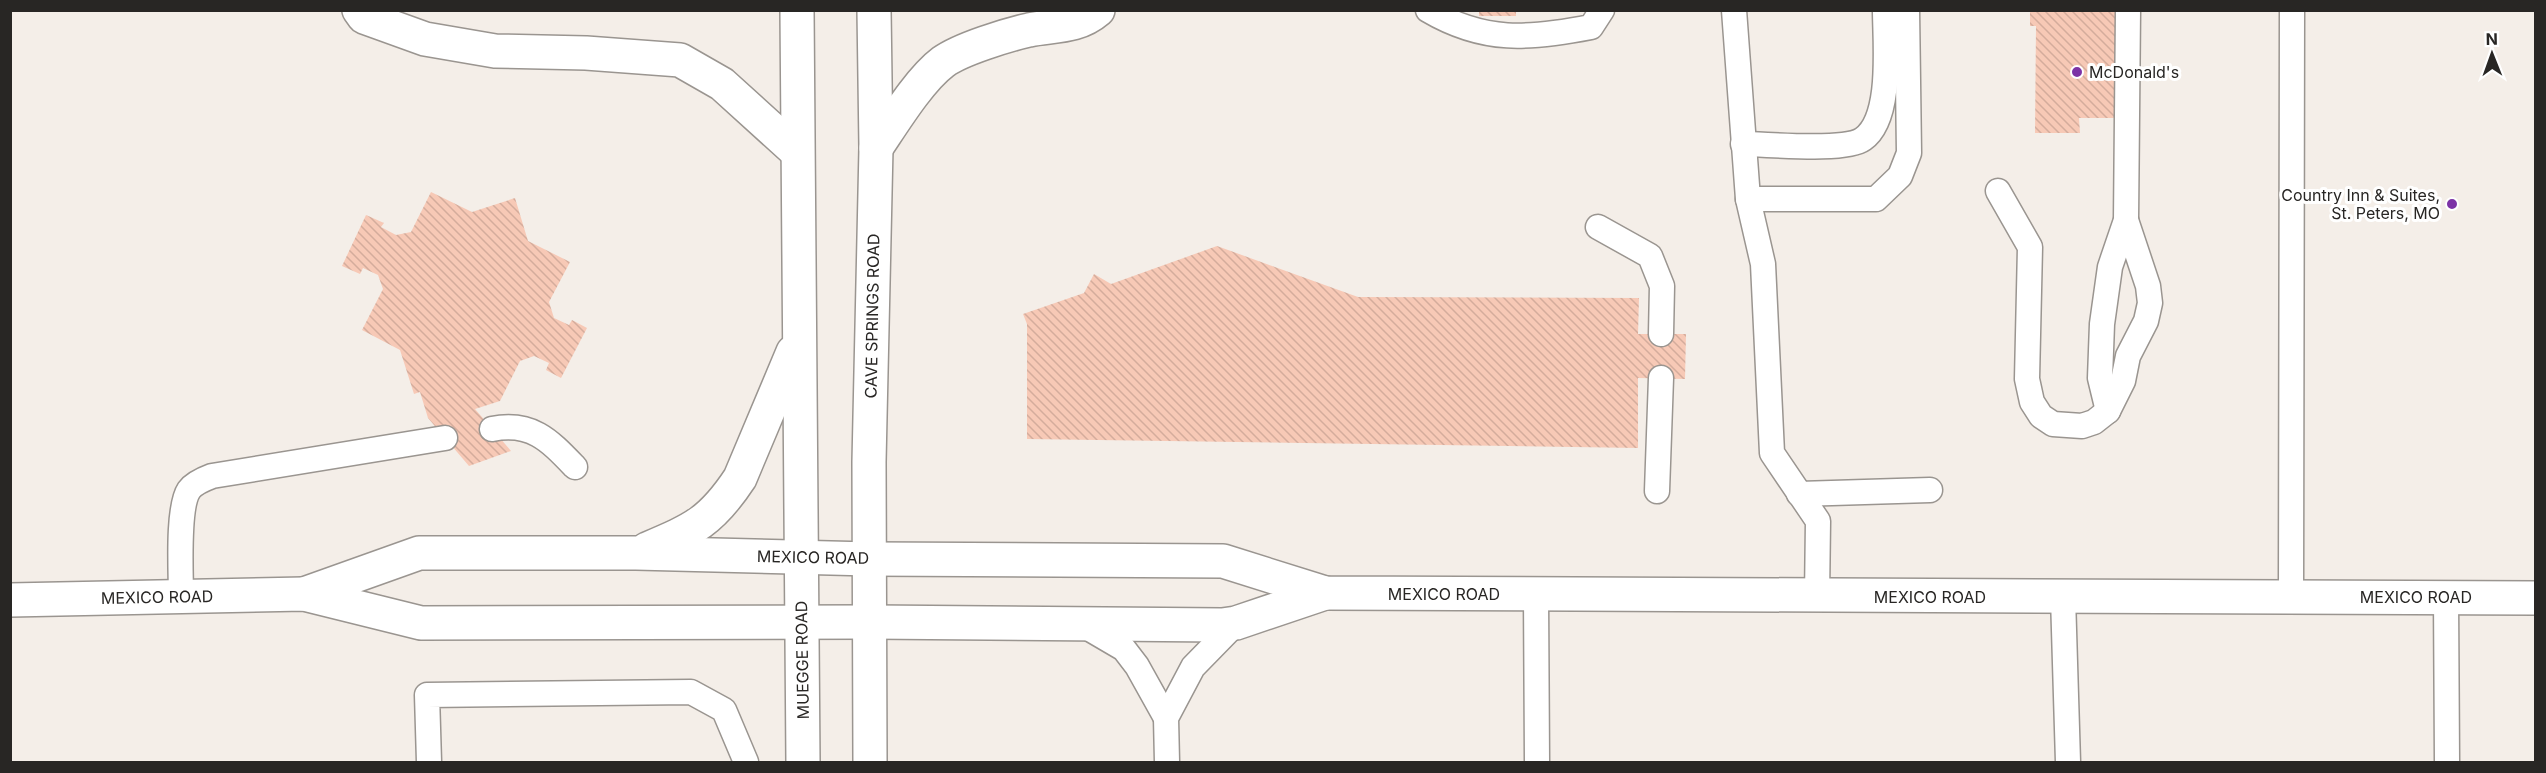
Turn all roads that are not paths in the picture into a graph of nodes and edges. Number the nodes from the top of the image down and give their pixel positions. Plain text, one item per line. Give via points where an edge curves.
1 (359, 10) edge
2 (797, 10) edge
3 (874, 10) edge
4 (1098, 10) edge
5 (1428, 10) edge
6 (1602, 10) edge
7 (1734, 10) edge
8 (1885, 10) edge
9 (1907, 10) edge
10 (2128, 10) edge
11 (2292, 10) edge
12 (1743, 144) junction
13 (876, 148) junction
14 (797, 152) junction
15 (1998, 191) dead end
16 (1748, 200) junction
17 (2126, 220) junction
18 (1598, 227) dead end
19 (1661, 334) dead end
20 (799, 339) junction
21 (1661, 378) dead end
22 (2108, 411) junction
23 (492, 429) dead end
24 (445, 438) dead end
25 (575, 467) dead end
26 (1930, 490) dead end
27 (1657, 491) dead end
28 (1799, 494) junction
29 (636, 553) junction
30 (801, 557) junction
31 (870, 559) junction
32 (1325, 593) junction
33 (304, 594) junction
34 (1536, 595) junction
35 (181, 597) junction
36 (1817, 597) junction
37 (2063, 597) junction
38 (2292, 597) junction
39 (2446, 597) junction
40 (2535, 598) edge
41 (10, 600) edge
42 (871, 622) junction
43 (801, 623) junction
44 (1236, 623) junction
45 (1083, 625) junction
46 (1166, 718) junction
47 (429, 762) edge
48 (746, 762) edge
49 (803, 762) edge
50 (870, 762) edge
51 (1167, 762) edge
52 (1537, 762) edge
53 (2068, 762) edge
54 (2447, 762) edge

1 - 14 main road via 364,17 425,39 495,51 680,60 722,84
2 - 14 main road
3 - 13 main road, CAVE SPRINGS ROAD
4 - 13 main road via 1085,21 1028,30 943,62 912,96
5 - 6 lane via 1453,25 1497,37 1545,36 1591,27
7 - 12 lane
8 - 12 lane via 1884,100 1863,139 1844,146
9 - 16 lane via 1909,153 1900,176 1876,199
10 - 17 lane
11 - 38 lane
12 - 16 lane
13 - 31 main road, CAVE SPRINGS ROAD
14 - 20 main road
15 - 22 lane via 2030,247 2026,365 2032,402 2041,416 2053,424 2069,427 2094,422
16 - 28 lane via 1763,264 1772,453
17 - 22 lane via 2110,267 2102,324 2100,378
17 - 22 lane via 2144,269 2150,303 2146,321 2128,357 2123,381
18 - 19 lane via 1650,256 1662,286
20 - 29 main road via 732,491 694,530
20 - 30 main road
21 - 27 lane
23 - 25 lane via 524,428 547,438
24 - 35 lane via 212,476 197,483 182,506
26 - 28 lane
28 - 36 lane via 1818,521
29 - 30 main road, MEXICO ROAD
29 - 33 main road, MEXICO ROAD via 419,553
30 - 31 main road, MEXICO ROAD
30 - 43 main road, MUEGGE ROAD
31 - 32 main road, MEXICO ROAD via 1223,561
31 - 42 main road, CAVE SPRINGS ROAD
32 - 34 main road, MEXICO ROAD
32 - 44 main road, MEXICO ROAD
33 - 35 main road, MEXICO ROAD
33 - 43 main road, MEXICO ROAD via 421,623
34 - 36 main road, MEXICO ROAD
34 - 52 lane
35 - 41 main road, MEXICO ROAD
36 - 37 main road, MEXICO ROAD
37 - 38 main road, MEXICO ROAD
37 - 53 lane
38 - 39 main road, MEXICO ROAD
39 - 40 main road, MEXICO ROAD
39 - 54 lane
42 - 43 main road, MEXICO ROAD
42 - 45 main road, MEXICO ROAD
42 - 50 main road
43 - 49 main road, MUEGGE ROAD
44 - 45 main road, MEXICO ROAD
44 - 46 lane via 1193,667
45 - 46 lane via 1124,649
46 - 51 lane
47 - 48 lane via 428,695 691,692 724,710

